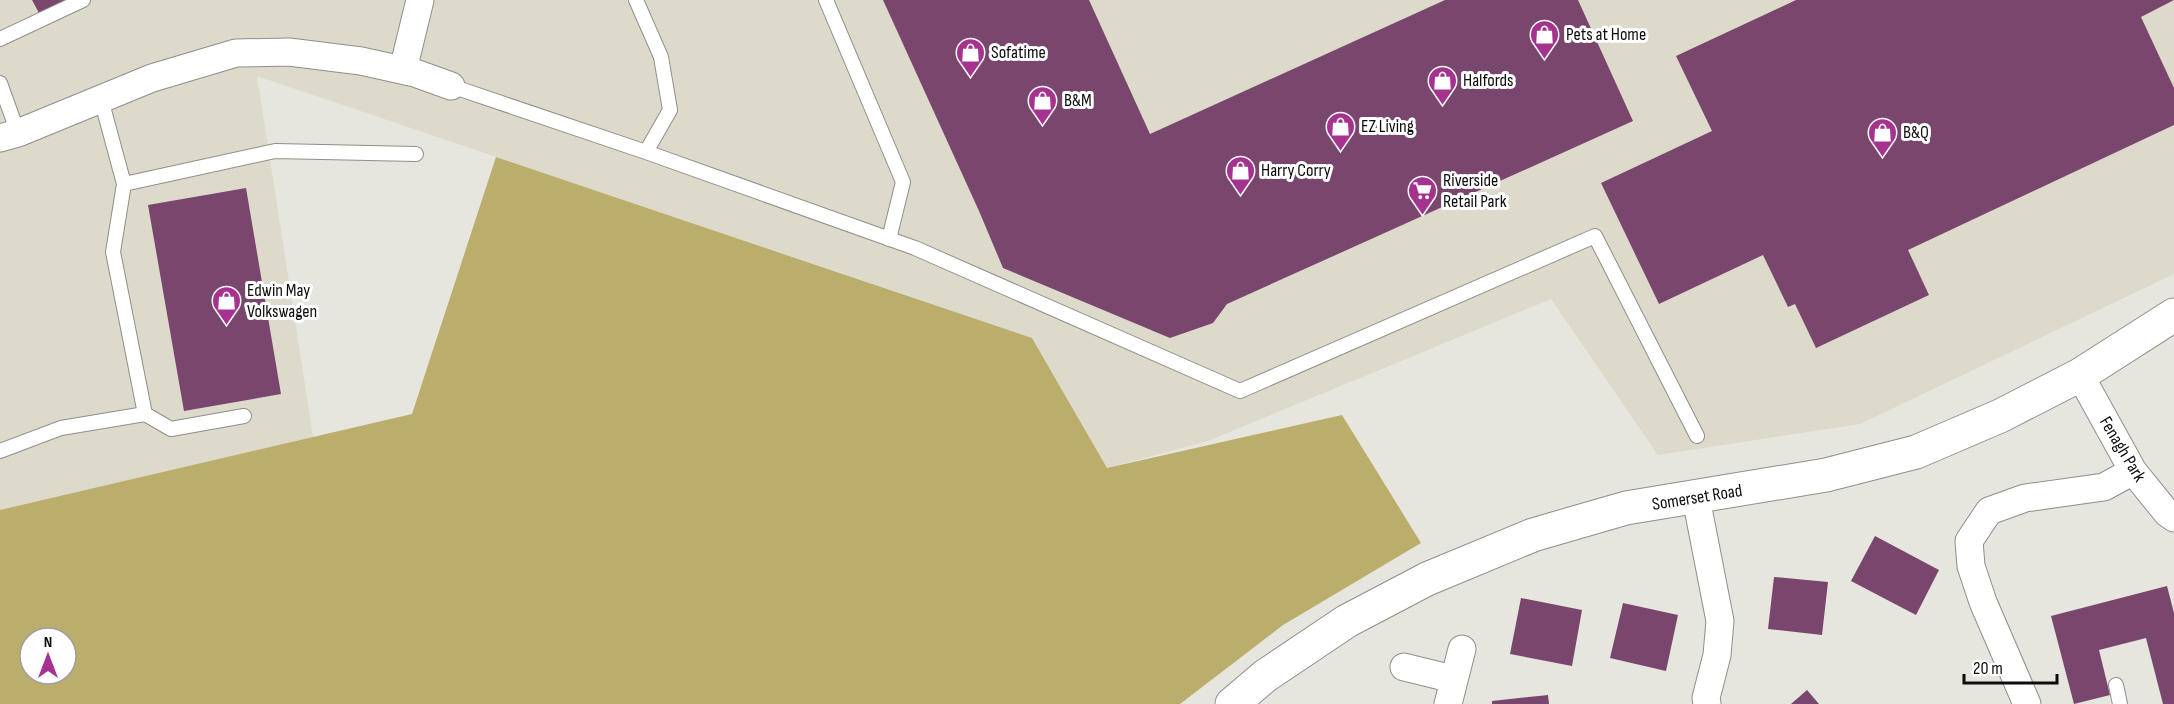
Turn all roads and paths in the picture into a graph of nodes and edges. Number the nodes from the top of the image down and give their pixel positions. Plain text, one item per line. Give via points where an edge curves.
1 (83, 0) edge
2 (420, 0) edge
3 (636, 0) edge
4 (826, 0) edge
5 (0, 39) edge
6 (403, 70) junction
7 (0, 83) edge
8 (451, 86) joint
9 (101, 99) junction
10 (9, 135) edge
11 (646, 152) junction
12 (416, 154) dead end
13 (124, 184) junction
14 (889, 239) junction
15 (2174, 315) edge
16 (2080, 375) junction
17 (145, 414) junction
18 (244, 416) dead end
19 (1697, 436) dead end
20 (0, 451) edge
21 (2133, 471) junction
22 (1696, 498) junction
23 (2174, 518) edge
24 (1461, 650) dead end
25 (1404, 667) dead end
26 (2116, 685) dead end
27 (1450, 691) edge
28 (1232, 704) edge
29 (1707, 704) edge
30 (2027, 704) edge
31 (2120, 704) edge

1 - 5 lane
2 - 6 street
3 - 11 lane via 661,57 670,110
4 - 14 lane via 903,182
6 - 8 street
6 - 9 street via 289,52 236,53 152,78
7 - 10 lane
8 - 11 lane
9 - 10 street
9 - 13 lane
11 - 14 lane
12 - 13 lane via 275,151
13 - 17 lane via 113,252
14 - 19 lane via 1240,391 1595,236
15 - 16 street, Somerset Road
16 - 21 street, Fenagh Park
16 - 22 street, Somerset Road via 2000,416 1916,452 1826,475
17 - 18 lane via 171,429
17 - 20 lane via 61,428
21 - 23 street, Fenagh Park
21 - 30 street via 2104,488 2025,498 1989,511 1969,542 1971,566 1983,602
22 - 28 street, Somerset Road via 1626,508 1533,535 1427,579 1347,621 1265,676
22 - 29 street via 1720,621
24 - 27 street
25 - 27 street
26 - 31 lane

